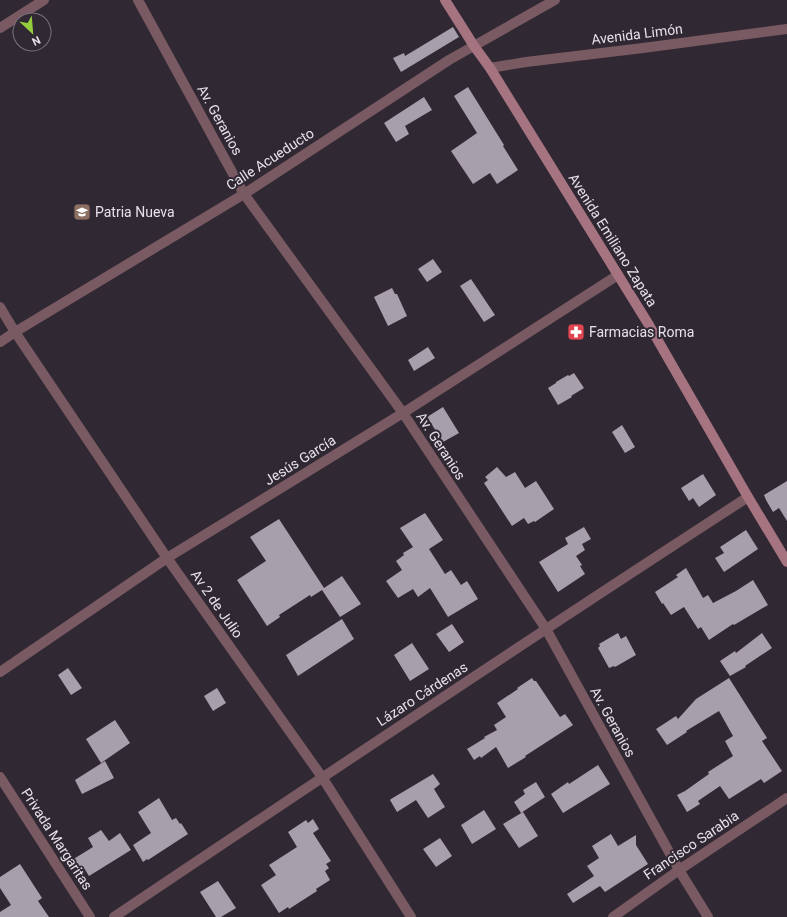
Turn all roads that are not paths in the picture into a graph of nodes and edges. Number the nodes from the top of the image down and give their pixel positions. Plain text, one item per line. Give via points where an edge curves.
1 (44, 0) edge
2 (138, 0) edge
3 (445, 0) edge
4 (555, 0) edge
5 (0, 28) edge
6 (787, 29) edge
7 (474, 46) junction
8 (490, 68) junction
9 (244, 194) junction
10 (618, 276) junction
11 (0, 307) edge
12 (15, 332) junction
13 (0, 342) edge
14 (403, 413) junction
15 (748, 497) junction
16 (167, 558) junction
17 (787, 562) edge
18 (546, 629) junction
19 (0, 672) edge
20 (0, 777) edge
21 (322, 777) junction
22 (787, 798) edge
23 (679, 870) junction
24 (90, 917) edge
25 (114, 917) edge
26 (411, 917) edge
27 (613, 917) edge
28 (708, 917) edge

1 - 5 street
2 - 9 street, Av. Geranios
3 - 7 main road, Avenida Emiliano Zapata
4 - 7 street, Calle Acueducto
6 - 8 street, Avenida Limón
7 - 8 main road, Avenida Emiliano Zapata
7 - 9 street, Calle Acueducto
8 - 10 main road, Avenida Emiliano Zapata
9 - 12 street, Calle Acueducto
9 - 14 street, Av. Geranios
10 - 14 street, Jesús García
10 - 15 main road, Avenida Emiliano Zapata via 653,331
11 - 12 street, Av 2 de Julio
12 - 13 street, Calle Acueducto
12 - 16 street, Av 2 de Julio
14 - 16 street, Jesús García
14 - 18 street, Av. Geranios
15 - 17 main road, Avenida Emiliano Zapata
15 - 18 street, Lázaro Cárdenas
16 - 19 street, Jesús García
16 - 21 street, Av 2 de Julio
18 - 21 street, Lázaro Cárdenas
18 - 23 street, Av. Geranios
20 - 24 street, Privada Margaritas
21 - 25 street, Lázaro Cárdenas
21 - 26 street, Av 2 de Julio
22 - 23 street, Francisco Sarabia
23 - 27 street, Francisco Sarabia
23 - 28 street, Av. Geranios

